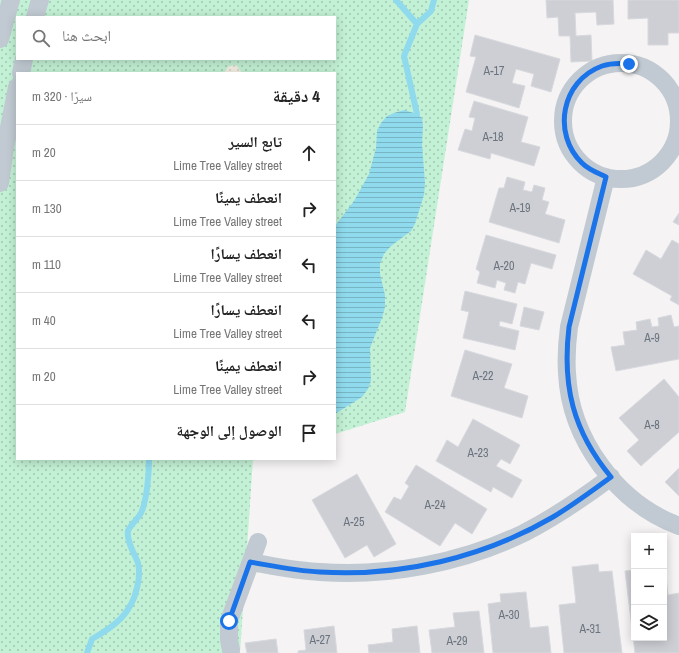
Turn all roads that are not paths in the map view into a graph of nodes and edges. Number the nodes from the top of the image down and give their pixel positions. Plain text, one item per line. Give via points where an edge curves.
1 (11, 0) edge
2 (40, 0) edge
3 (35, 16) edge
4 (0, 39) edge
5 (24, 60) edge
6 (20, 72) edge
7 (16, 92) edge
8 (606, 177) junction
9 (0, 183) edge
10 (611, 477) junction
11 (679, 526) edge
12 (258, 542) dead end
13 (250, 562) junction
14 (231, 650) dead end

1 - 4 street
2 - 3 street
5 - 6 street
7 - 9 street
8 - 8 street via 633,178 645,174 657,166 674,146 678,133 677,106 664,82 642,67 616,63 603,66 580,80 566,102 564,129 567,142 583,164
8 - 10 street via 569,327 566,350 570,397 576,420 594,455
10 - 11 street via 648,511
10 - 13 street via 571,506 523,533 458,558 389,571 355,573 313,572
12 - 13 street
13 - 14 street via 229,621

